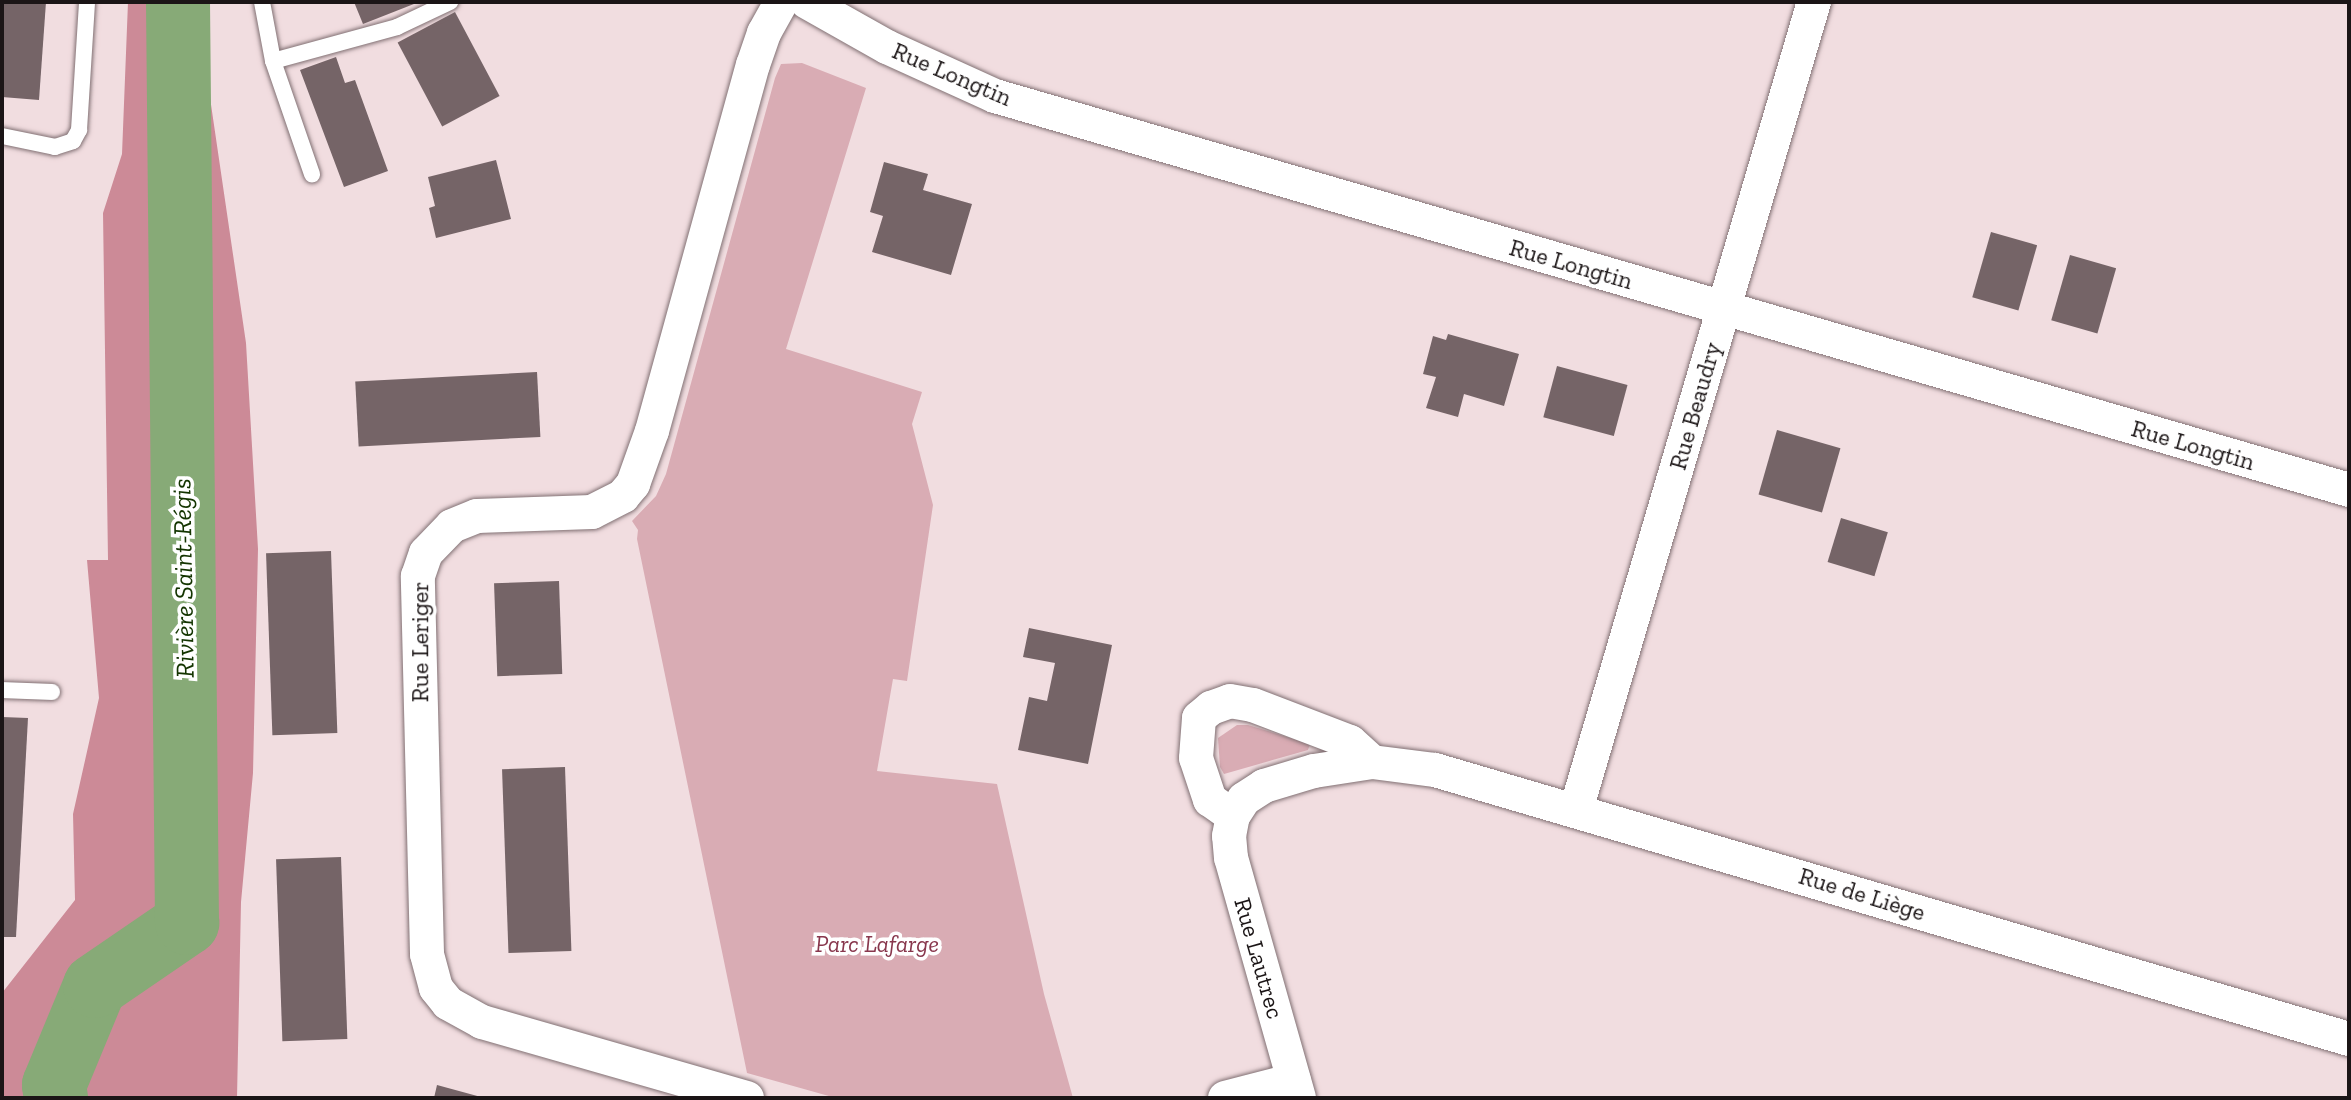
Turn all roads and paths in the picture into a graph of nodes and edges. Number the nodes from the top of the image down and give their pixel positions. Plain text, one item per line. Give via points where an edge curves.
1 (87, 2) edge
2 (262, 2) edge
3 (450, 2) edge
4 (781, 2) edge
5 (807, 2) edge
6 (1814, 2) edge
7 (273, 61) junction
8 (2, 136) edge
9 (312, 174) dead end
10 (1724, 308) junction
11 (2349, 490) edge
12 (2, 690) edge
13 (52, 692) dead end
14 (1372, 762) junction
15 (1576, 810) junction
16 (1233, 816) junction
17 (2349, 1039) edge
18 (1297, 1089) edge
19 (747, 1098) edge
20 (1225, 1098) edge

1 - 8 lane via 79,130 73,141 55,147
2 - 7 lane
3 - 7 lane via 397,27
4 - 19 street, Rue Leriger via 753,65 633,484 623,496 592,512 477,516 452,526 426,553 418,576 427,954 436,988 448,1003 482,1022
5 - 10 street, Rue Longtin via 887,47 995,96
6 - 10 street, Rue Beaudry
7 - 9 lane
10 - 11 street, Rue Longtin
10 - 15 street, Rue Beaudry
12 - 13 lane
14 - 15 street, Rue de Liège via 1435,770
14 - 16 street, Rue de Liège via 1264,786 1244,799
14 - 16 street, Rue de Liège via 1350,742 1268,710 1230,701 1211,708 1199,718 1196,758 1210,800
15 - 17 street, Rue de Liège
16 - 18 street, Rue Lautrec via 1231,858
18 - 20 street

